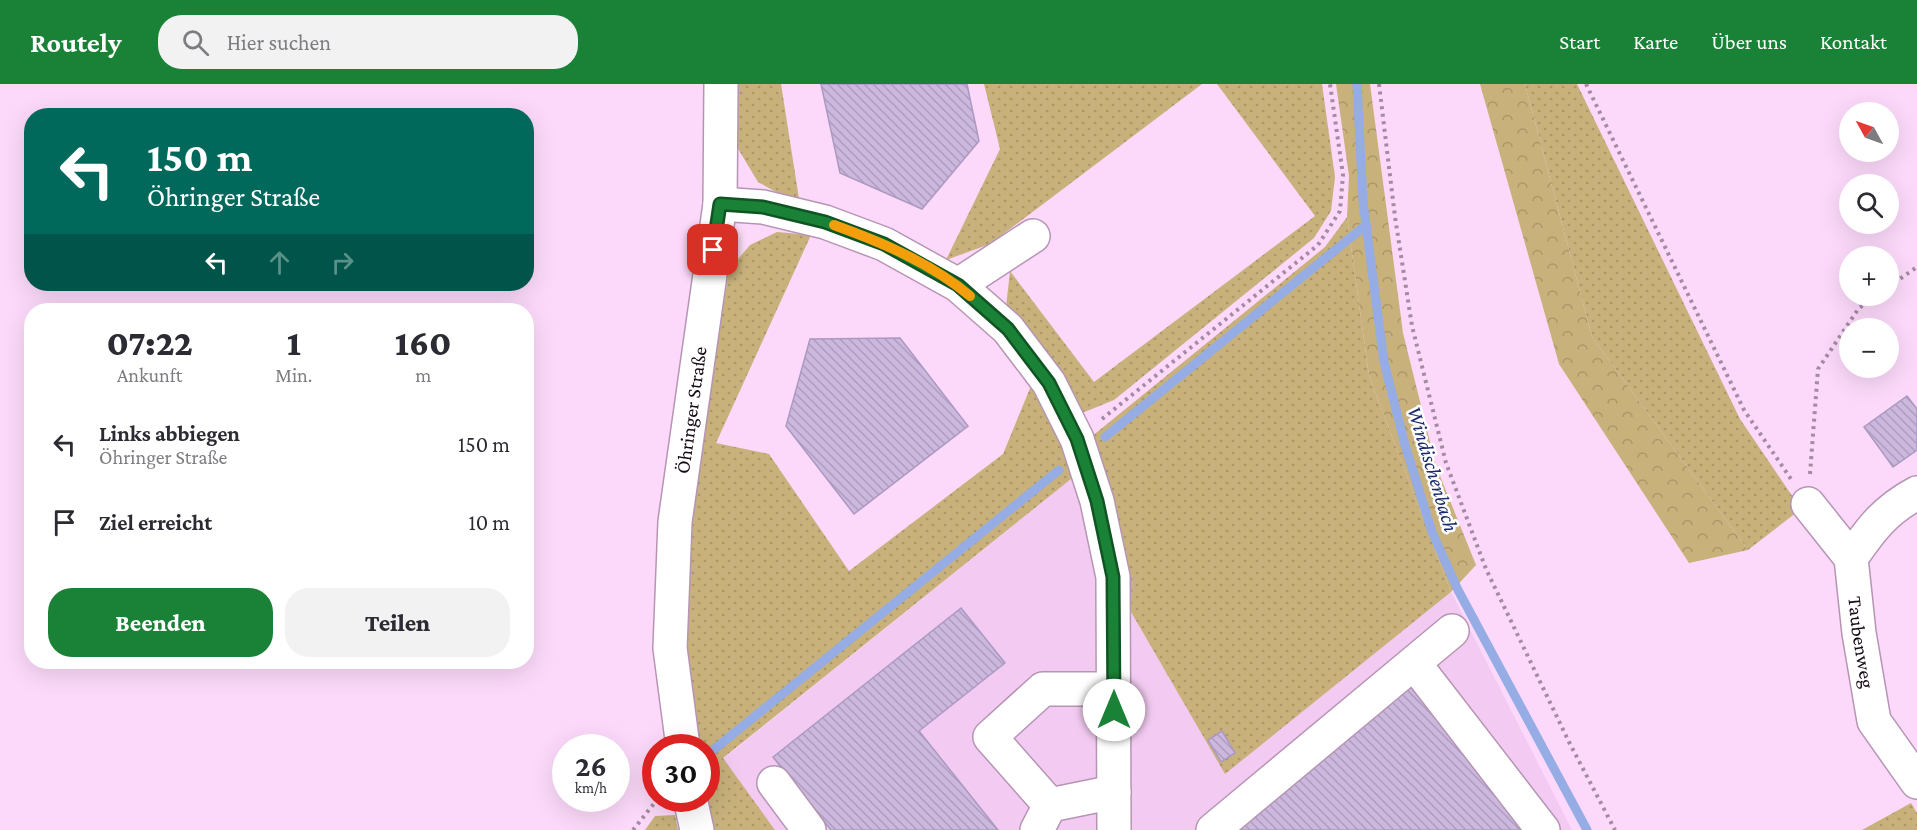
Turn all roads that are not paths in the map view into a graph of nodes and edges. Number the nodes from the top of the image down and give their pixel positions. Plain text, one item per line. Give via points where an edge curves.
1 (721, 84) edge
2 (720, 204) junction
3 (1033, 236) dead end
4 (958, 285) junction
5 (1917, 493) edge
6 (1808, 504) road end
7 (1851, 558) junction
8 (1452, 631) dead end
9 (1414, 663) junction
10 (1114, 689) junction
11 (681, 734) edge
12 (1917, 782) edge
13 (774, 783) dead end
14 (1114, 792) junction
15 (693, 812) edge
16 (1043, 818) edge
17 (697, 830) edge
18 (808, 830) edge
19 (1114, 830) edge
20 (1213, 830) edge
21 (1543, 830) edge

1 - 2 street, Öhringer Straße
2 - 4 street via 763,207 825,222 884,244
2 - 11 street, Öhringer Straße via 675,522 670,648
3 - 4 street
4 - 10 street via 1008,329 1049,383 1077,439 1097,501 1113,577
5 - 7 street via 1900,502 1871,528
6 - 7 street
7 - 12 street, Taubenweg via 1874,721
8 - 9 street
9 - 20 street
9 - 21 street
10 - 14 street
10 - 16 street via 1044,689 990,737
13 - 18 street
14 - 16 street
14 - 19 street
15 - 17 street

